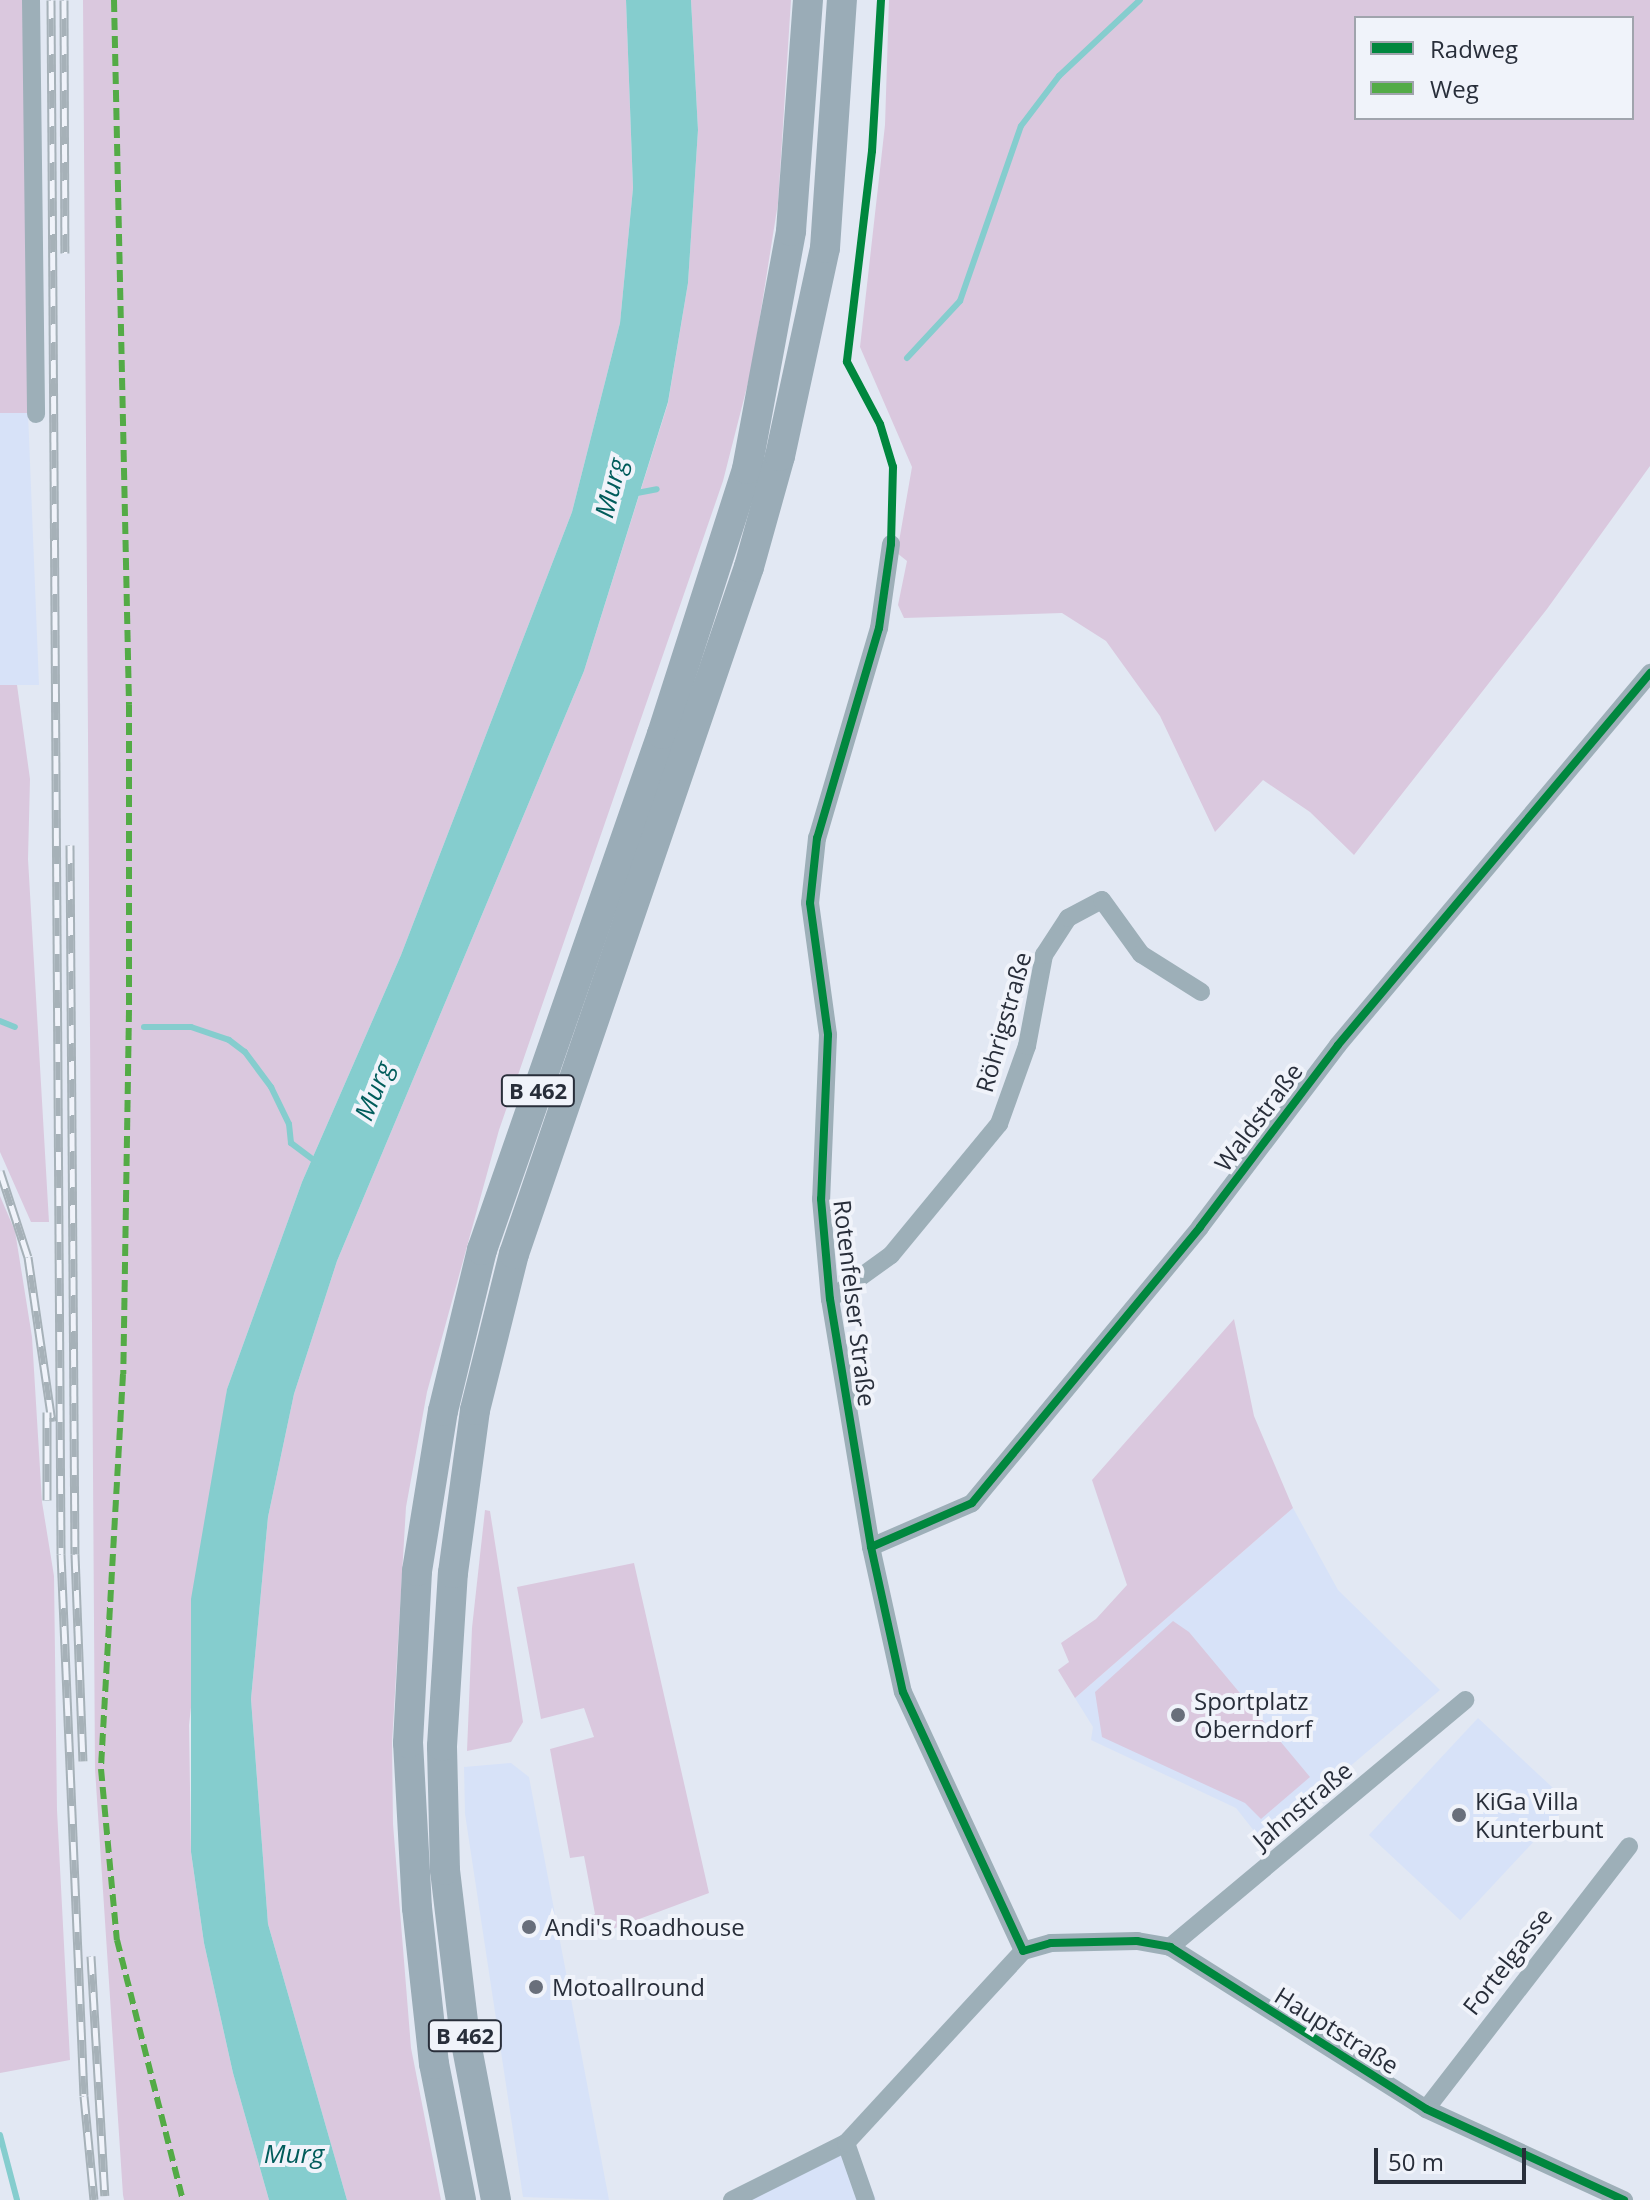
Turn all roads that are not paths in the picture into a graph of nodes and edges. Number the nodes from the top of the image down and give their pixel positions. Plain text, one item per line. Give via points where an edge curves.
1 (31, 0) edge
2 (808, 0) edge
3 (842, 0) edge
4 (36, 414) dead end
5 (891, 544) dead end
6 (1650, 673) edge
7 (1201, 992) dead end
8 (830, 1299) junction
9 (871, 1547) junction
10 (1465, 1700) dead end
11 (1629, 1846) dead end
12 (1170, 1947) junction
13 (1023, 1951) junction
14 (1426, 2109) junction
15 (846, 2143) junction
16 (461, 2200) edge
17 (496, 2200) edge
18 (732, 2200) edge
19 (866, 2200) edge
20 (1624, 2200) edge

1 - 4 street
2 - 16 highway, B 462 via 791,231 747,469 662,734 482,1250 443,1411 417,1571 408,1743 417,1908 434,2064
3 - 17 highway, B 462 via 825,248 780,456 749,567 514,1254 475,1410 453,1573 442,1746 445,1870 465,2038
5 - 8 street, Rotenfelser Straße via 879,628 817,838 810,903 828,1035 821,1199
6 - 9 street, Waldstraße via 1338,1045 1194,1234 972,1503
7 - 8 street, Röhrigstraße via 1141,954 1102,900 1068,918 1044,955 1027,1046 999,1124 891,1255
8 - 9 street, Rotenfelser Straße
9 - 13 street, Rotenfelser Straße via 903,1692
10 - 12 street, Jahnstraße
11 - 14 street, Fortelgasse
12 - 13 street, Hauptstraße via 1137,1941 1066,1942
12 - 14 street, Hauptstraße
13 - 15 street
14 - 20 street, Hauptstraße
15 - 18 street
15 - 19 street

